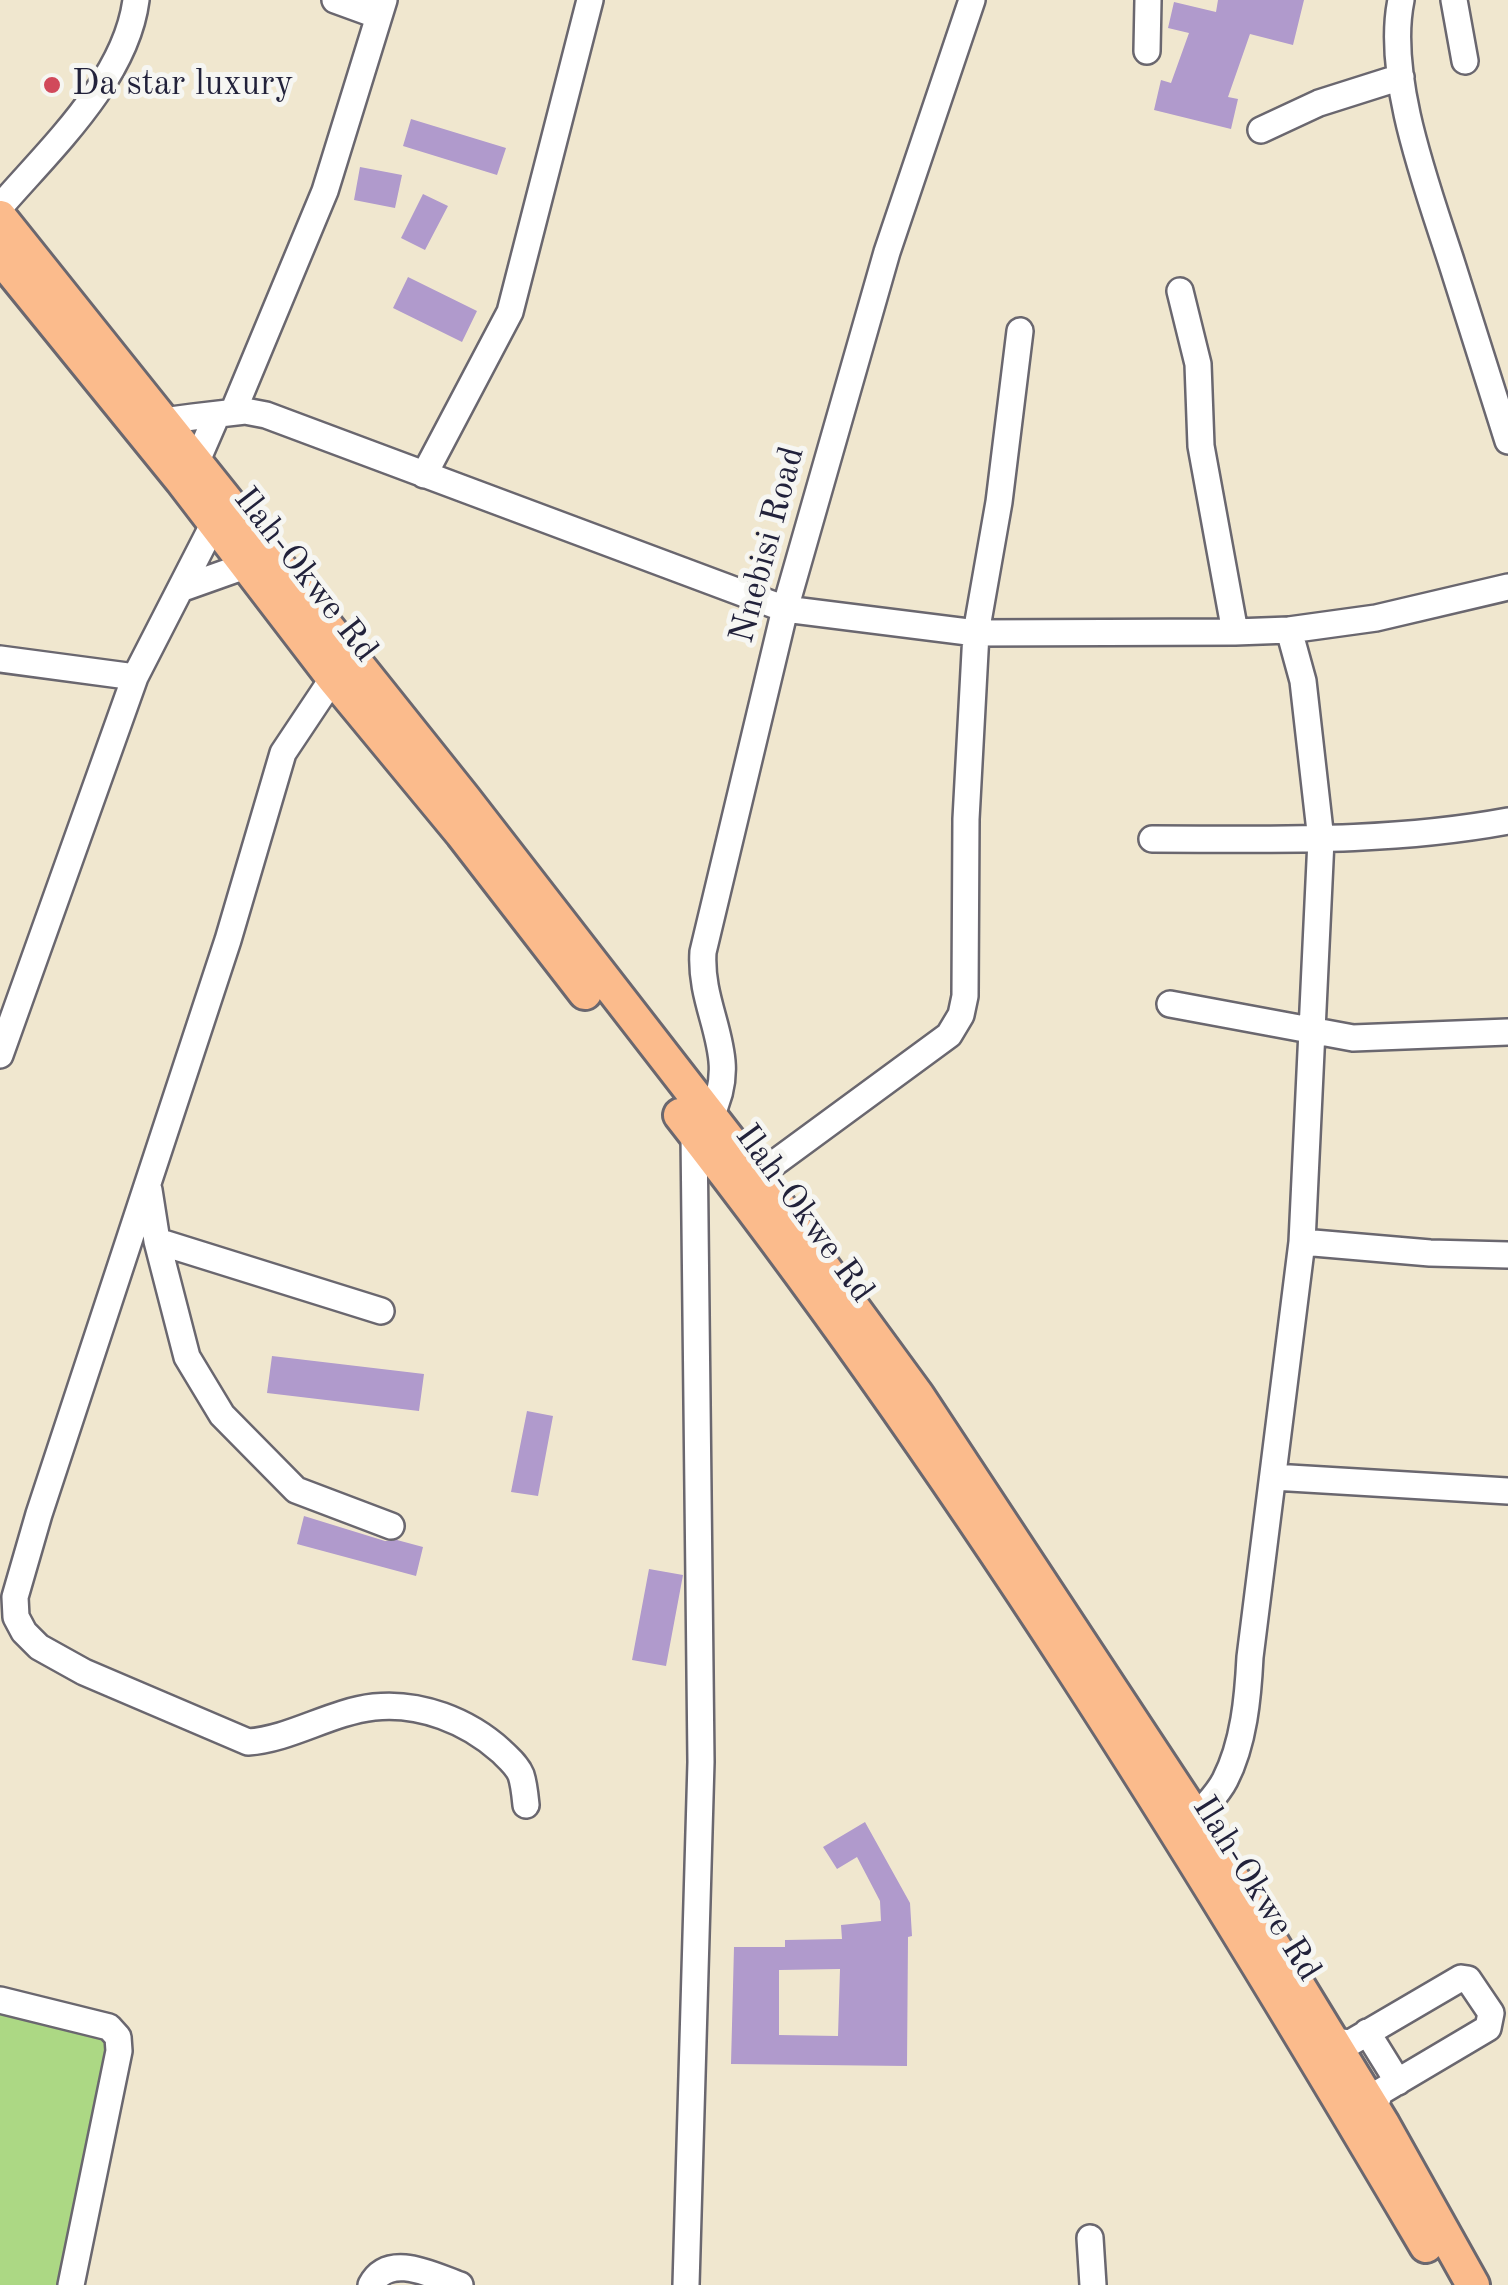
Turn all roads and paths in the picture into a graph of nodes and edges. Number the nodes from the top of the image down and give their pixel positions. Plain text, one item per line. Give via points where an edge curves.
1 (136, 0) edge
2 (335, 0) edge
3 (590, 0) edge
4 (972, 0) edge
5 (1148, 0) edge
6 (1402, 0) edge
7 (1454, 0) edge
8 (381, 8) edge
9 (1147, 51) dead end
10 (1465, 61) dead end
11 (1400, 77) junction
12 (1260, 130) dead end
13 (0, 207) edge
14 (0, 217) edge
15 (0, 257) edge
16 (1180, 291) dead end
17 (1020, 330) dead end
18 (225, 414) junction
19 (153, 429) junction
20 (1508, 441) edge
21 (189, 472) junction
22 (424, 474) junction
23 (214, 523) junction
24 (245, 566) junction
25 (184, 588) junction
26 (1508, 588) edge
27 (785, 610) junction
28 (1289, 630) junction
29 (1235, 632) junction
30 (976, 633) junction
31 (0, 659) edge
32 (135, 677) junction
33 (333, 678) junction
34 (1508, 822) edge
35 (1152, 839) dead end
36 (1321, 840) junction
37 (1170, 1004) dead end
38 (1314, 1031) junction
39 (1508, 1032) edge
40 (0, 1055) edge
41 (702, 1125) junction
42 (757, 1176) junction
43 (148, 1180) junction
44 (157, 1241) junction
45 (1302, 1242) junction
46 (1508, 1255) edge
47 (382, 1311) dead end
48 (1273, 1477) junction
49 (1508, 1491) edge
50 (391, 1526) dead end
51 (526, 1805) dead end
52 (1196, 1818) junction
53 (0, 2000) edge
54 (1367, 2032) junction
55 (1332, 2041) junction
56 (1398, 2082) junction
57 (1374, 2109) junction
58 (1090, 2238) dead end
59 (71, 2285) edge
60 (372, 2285) edge
61 (460, 2285) edge
62 (686, 2285) edge
63 (1093, 2285) edge
64 (1449, 2285) edge
65 (1473, 2285) edge

1 - 13 street via 132,27 82,113
2 - 8 street
3 - 22 street via 510,312
4 - 27 street, Nnebisi Road via 887,252
5 - 9 street
6 - 11 street
7 - 10 street
8 - 18 street via 325,191
11 - 12 street
11 - 20 street via 1421,167
14 - 19 main road
15 - 19 main road
16 - 29 street via 1198,364 1201,446
17 - 30 street
18 - 19 street
18 - 21 street
18 - 22 street via 266,415
19 - 21 main road
21 - 23 main road, Ilah-Okwe Rd
21 - 41 main road via 464,798
22 - 27 street
23 - 24 main road, Ilah-Okwe Rd
23 - 25 street
24 - 25 street
24 - 33 main road, Ilah-Okwe Rd
25 - 32 street
26 - 28 street
27 - 30 street
27 - 41 street, Nnebisi Road via 703,952 724,1064 723,1083
28 - 29 street
28 - 36 street via 1304,682
29 - 30 street
30 - 42 street via 962,1014 949,1035
31 - 32 street
32 - 40 street
33 - 41 main road, Ilah-Okwe Rd
33 - 43 street via 283,754
34 - 36 street
35 - 36 street
36 - 38 street
37 - 38 street
38 - 39 street via 1353,1038
38 - 45 street
41 - 42 main road
41 - 62 street, Nnebisi Road via 701,1762
41 - 64 main road, Ilah-Okwe Rd via 1066,1662
42 - 52 main road via 918,1396
43 - 44 street
43 - 51 street via 15,1597 24,1632 84,1672 248,1742 376,1707 453,1720 482,1734 515,1764
44 - 47 street
44 - 50 street via 187,1357 222,1416 296,1490
45 - 46 street
45 - 48 street
48 - 49 street
48 - 52 street via 1244,1714 1224,1782
52 - 55 main road
53 - 59 street via 109,2027 118,2037
54 - 55 street via 1350,2043
54 - 56 street
54 - 56 street via 1461,1978 1490,2013 1488,2028
55 - 57 main road
56 - 57 street via 1380,2092
57 - 65 main road
58 - 63 street
60 - 61 street via 398,2267

